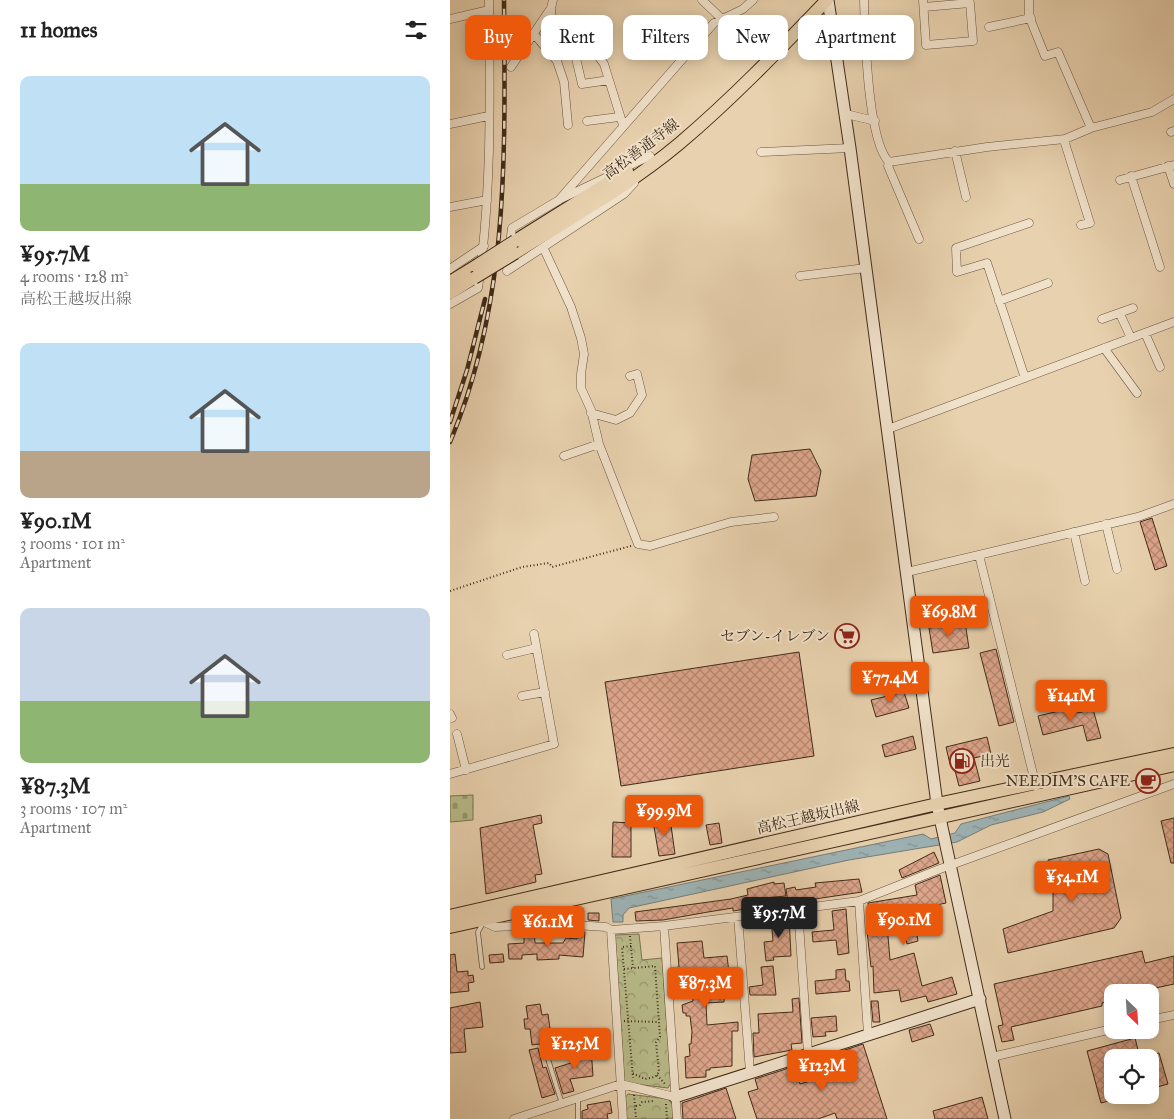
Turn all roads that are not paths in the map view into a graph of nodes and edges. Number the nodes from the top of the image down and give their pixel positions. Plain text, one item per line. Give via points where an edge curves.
1 (489, 0) edge
2 (702, 0) edge
3 (753, 0) edge
4 (816, 0) edge
5 (827, 0) edge
6 (864, 0) edge
7 (1029, 0) edge
8 (970, 2) edge
9 (923, 3) edge
10 (552, 4) edge
11 (489, 10) junction
12 (718, 15) edge
13 (730, 15) edge
14 (1031, 18) junction
15 (450, 19) edge
16 (718, 21) edge
17 (989, 27) dead end
18 (534, 34) junction
19 (512, 67) dead end
20 (609, 80) junction
21 (582, 81) junction
22 (564, 84) junction
23 (1174, 99) edge
24 (846, 114) junction
25 (488, 116) junction
26 (619, 117) junction
27 (875, 121) junction
28 (587, 122) dead end
29 (450, 124) edge
30 (623, 124) junction
31 (568, 125) dead end
32 (1091, 128) junction
33 (1064, 140) junction
34 (850, 148) junction
35 (955, 151) junction
36 (761, 152) dead end
37 (651, 161) junction
38 (889, 162) junction
39 (1171, 166) edge
40 (1131, 176) junction
41 (1120, 180) dead end
42 (1174, 184) edge
43 (966, 197) dead end
44 (487, 200) junction
45 (559, 200) junction
46 (450, 207) edge
47 (1029, 223) dead end
48 (1081, 225) dead end
49 (919, 239) dead end
50 (484, 246) junction
51 (543, 247) junction
52 (1160, 267) dead end
53 (866, 268) junction
54 (450, 269) edge
55 (475, 272) junction
56 (800, 276) dead end
57 (450, 282) edge
58 (1048, 283) dead end
59 (450, 293) edge
60 (999, 302) junction
61 (450, 304) edge
62 (1133, 308) dead end
63 (1120, 314) junction
64 (1102, 319) dead end
65 (1174, 322) edge
66 (1144, 333) junction
67 (1130, 338) junction
68 (1104, 348) junction
69 (1160, 367) dead end
70 (630, 376) dead end
71 (1025, 378) junction
72 (1137, 393) dead end
73 (592, 413) junction
74 (888, 430) junction
75 (599, 444) junction
76 (564, 456) dead end
77 (1174, 504) edge
78 (774, 517) dead end
79 (1106, 524) junction
80 (1074, 532) junction
81 (979, 554) junction
82 (1117, 569) dead end
83 (907, 572) junction
84 (1086, 581) dead end
85 (534, 634) dead end
86 (536, 648) junction
87 (507, 655) dead end
88 (545, 692) junction
89 (522, 696) dead end
90 (457, 734) dead end
91 (1174, 754) edge
92 (1174, 765) edge
93 (466, 770) junction
94 (450, 774) edge
95 (1174, 784) edge
96 (1037, 789) junction
97 (937, 804) junction
98 (940, 817) junction
99 (950, 866) junction
100 (859, 901) junction
101 (798, 909) junction
102 (450, 916) edge
103 (738, 917) junction
104 (480, 918) junction
105 (664, 926) junction
106 (450, 927) edge
107 (611, 930) junction
108 (482, 967) dead end
109 (980, 999) junction
110 (1174, 1015) edge
111 (1159, 1018) edge
112 (1104, 1031) edge
113 (868, 1034) junction
114 (808, 1053) junction
115 (992, 1057) junction
116 (548, 1058) dead end
117 (750, 1072) junction
118 (621, 1084) junction
119 (675, 1097) junction
120 (578, 1099) junction
121 (562, 1104) junction
122 (514, 1119) edge
123 (578, 1119) edge
124 (623, 1119) edge
125 (677, 1119) edge
126 (1005, 1119) edge

1 - 11 street
2 - 12 street
3 - 13 street
4 - 37 main road, 高松善通寺線 via 801,19
5 - 24 street
5 - 37 main road, 高松善通寺線 via 717,109
6 - 27 street via 866,70
7 - 14 street
8 - 9 street
8 - 9 street via 975,41 927,49
10 - 18 street
11 - 15 street
11 - 25 street
14 - 17 street
14 - 32 street via 1045,56 1058,52
16 - 30 street
18 - 19 street
18 - 22 street via 557,61
20 - 21 street via 582,84
20 - 21 street via 604,64 590,45 576,49
20 - 26 street
21 - 22 street
22 - 31 street
23 - 32 street via 1152,112
24 - 27 street
24 - 34 street
25 - 29 street
25 - 44 street
26 - 28 street
26 - 30 street
27 - 38 street via 884,157
30 - 45 street
32 - 33 street
33 - 35 street
33 - 48 street via 1090,223
34 - 36 street
34 - 53 street
35 - 38 street
35 - 43 street
37 - 45 street via 641,158
37 - 51 street via 624,194
37 - 55 main road, 高松善通寺線, bridge
38 - 49 street
39 - 40 street
39 - 42 street
40 - 41 street
40 - 52 street
44 - 46 street
44 - 50 street
45 - 51 street via 512,228 506,271
47 - 60 street via 956,248 957,272 987,263
50 - 54 street
50 - 61 street via 478,288
51 - 73 street via 571,307 581,338 584,354 581,388
53 - 56 street
53 - 74 street
55 - 57 main road, 高松善通寺線
55 - 59 main road, 高松善通寺線
58 - 60 street
60 - 71 street
62 - 63 street
63 - 64 street
63 - 67 street
65 - 66 street
66 - 67 street
66 - 69 street
67 - 68 street
68 - 71 street
68 - 72 street
70 - 73 street via 637,374 642,395 630,412 616,420
71 - 74 street
73 - 75 street
74 - 83 street
75 - 76 street
75 - 78 street via 638,544 650,546 731,522
77 - 79 street
79 - 80 street
79 - 82 street
80 - 81 street
80 - 84 street
81 - 83 street
81 - 96 street
83 - 97 street
85 - 86 street
86 - 87 street
86 - 88 street
88 - 89 street
88 - 93 street via 554,744
90 - 93 street
91 - 96 main road, 高松王越坂出線
92 - 96 main road, 高松王越坂出線
93 - 94 street
95 - 99 street
96 - 97 main road, 高松王越坂出線
96 - 98 main road, 高松王越坂出線
97 - 98 street
97 - 104 main road, 高松王越坂出線
98 - 99 street
98 - 104 main road, 高松王越坂出線
99 - 100 street
99 - 109 street
100 - 101 street
100 - 113 street
101 - 103 street
101 - 114 street
102 - 104 main road, 高松王越坂出線
103 - 105 street
103 - 117 street
104 - 106 main road, 高松王越坂出線
104 - 107 street via 495,927 559,924
104 - 108 lane via 478,932
105 - 107 street
105 - 119 street
107 - 118 street
109 - 113 street
109 - 115 street
110 - 111 street
112 - 115 street
113 - 114 street
114 - 117 street
115 - 126 street
116 - 121 lane
117 - 119 street
118 - 119 street
118 - 120 street
118 - 124 street
119 - 125 street
120 - 121 street
120 - 123 lane
121 - 122 street

